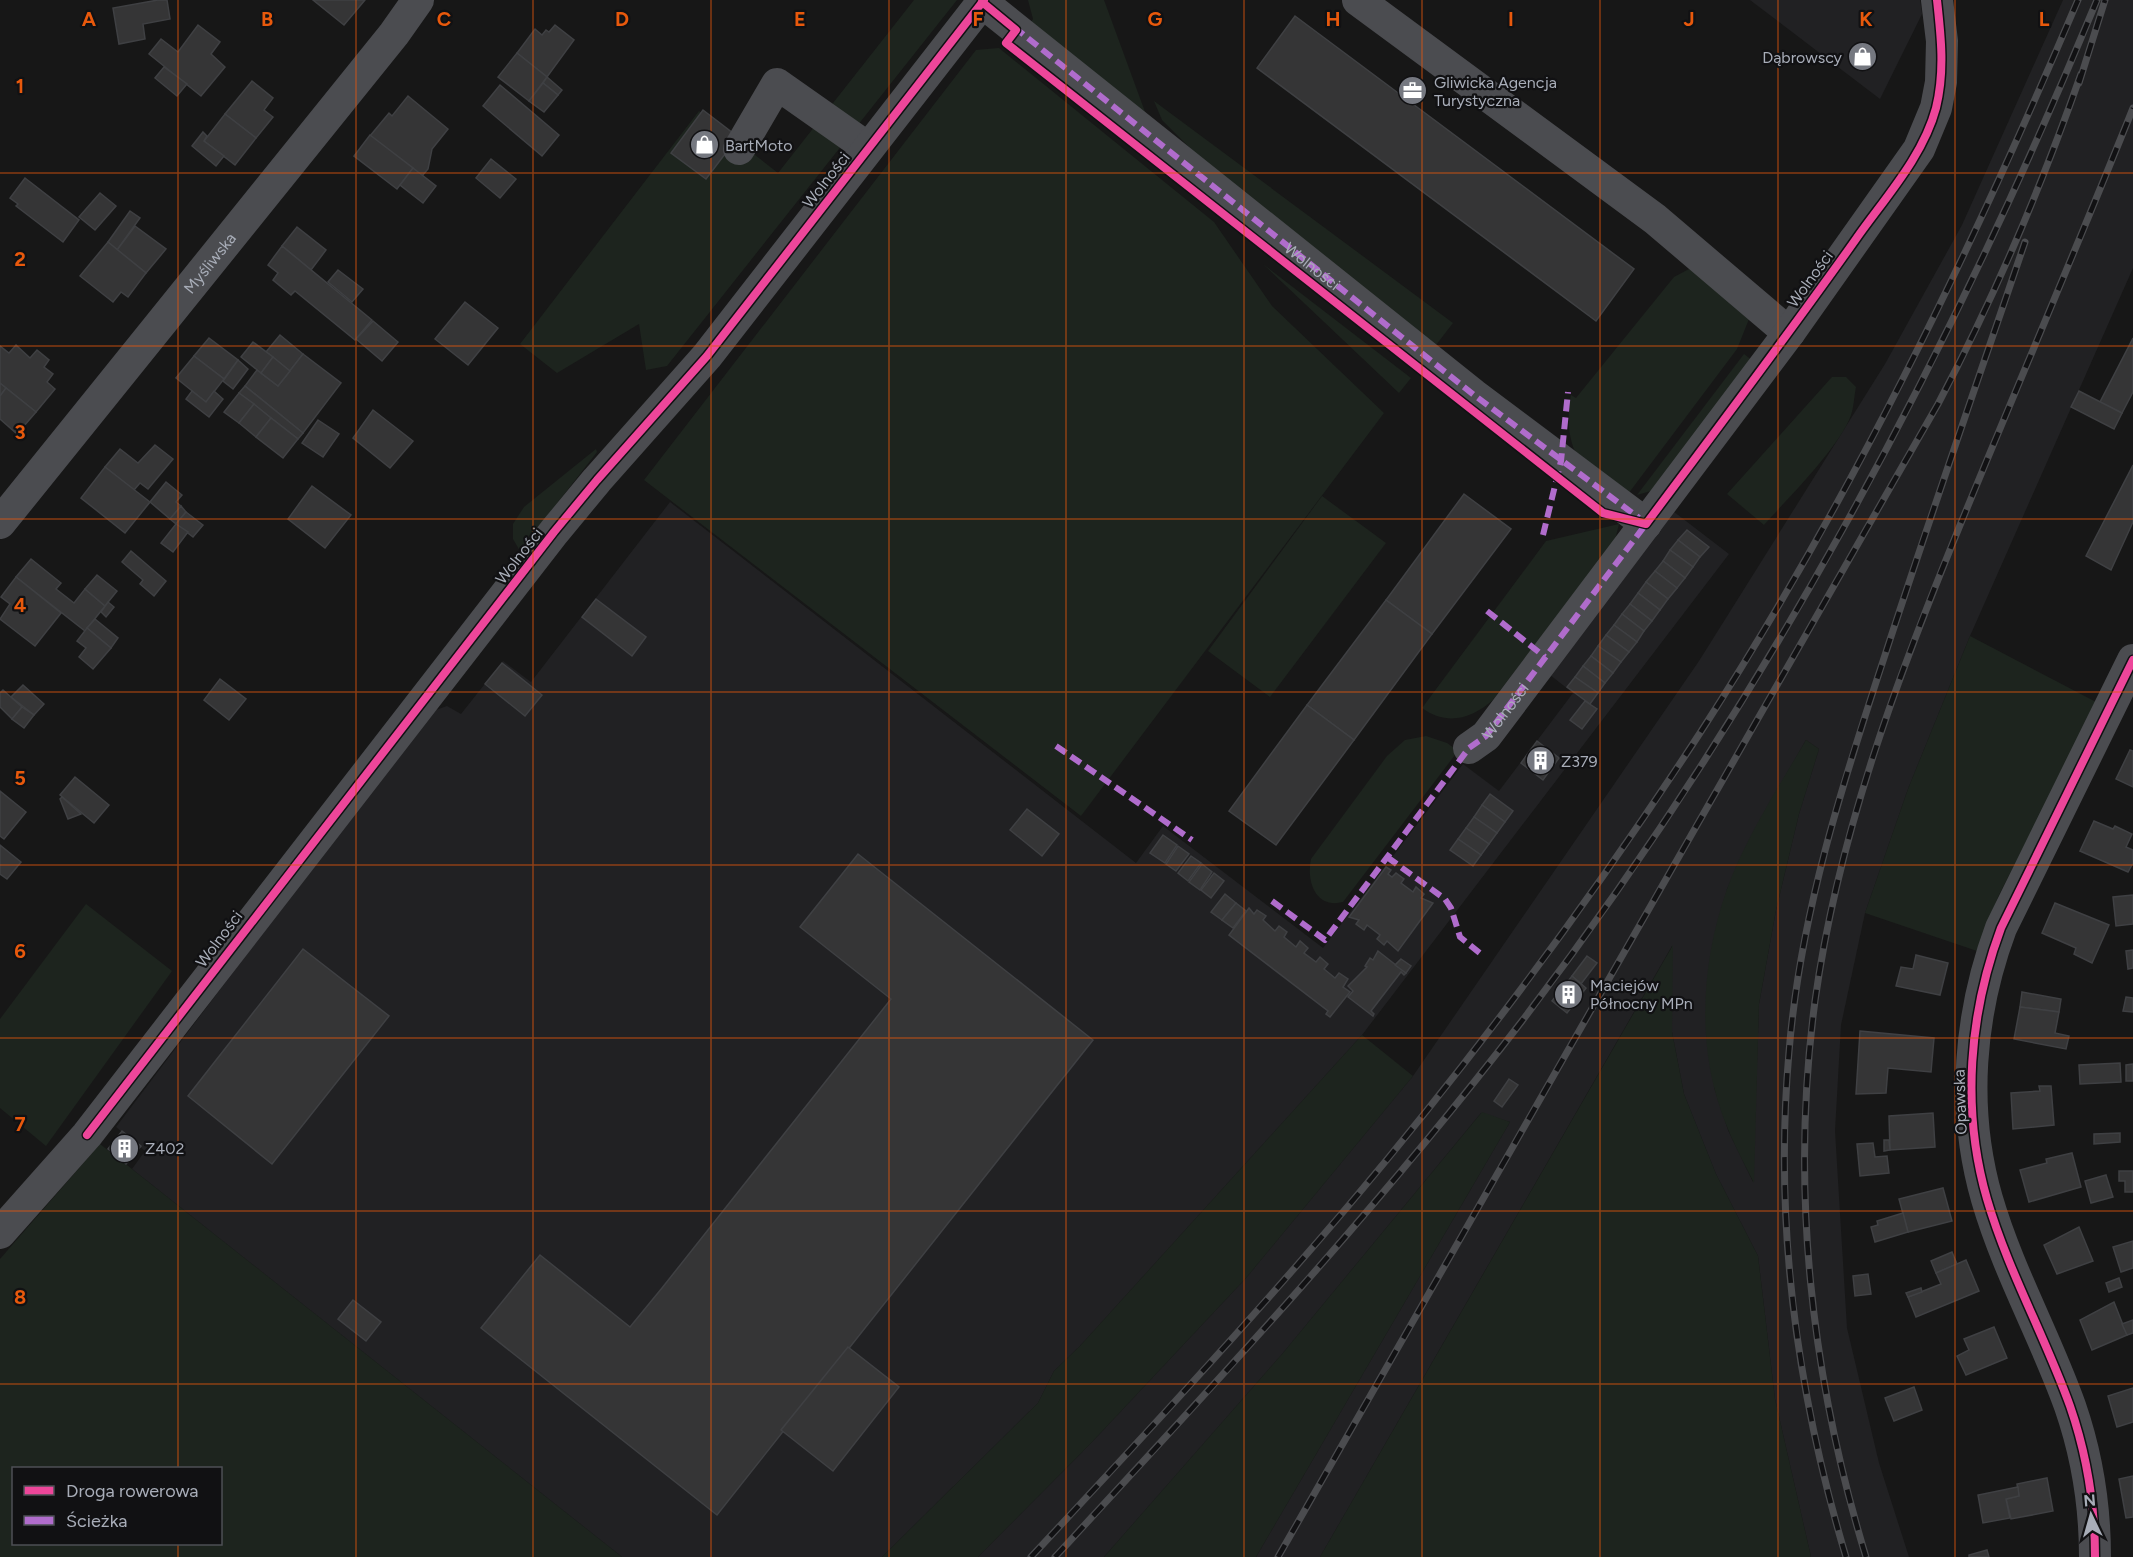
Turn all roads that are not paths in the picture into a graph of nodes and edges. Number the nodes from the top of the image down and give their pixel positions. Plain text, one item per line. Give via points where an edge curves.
1 (418, 0) edge
2 (1358, 0) edge
3 (1937, 0) edge
4 (983, 1) edge
5 (868, 148) junction
6 (739, 149) dead end
7 (1789, 333) junction
8 (0, 523) edge
9 (1646, 524) junction
10 (2133, 660) edge
11 (1469, 748) dead end
12 (0, 1233) edge
13 (2095, 1557) edge

1 - 8 street, Myśliwska
2 - 7 street via 1655,219
3 - 7 street, Wolności via 1942,64 1929,129 1902,174
4 - 5 street, Wolności
4 - 9 street, Wolności via 1474,395
5 - 6 street via 777,84
5 - 12 street, Wolności via 707,356 554,532 87,1135
7 - 9 street, Wolności
9 - 11 street, Wolności via 1486,736
10 - 13 street, Opawska via 2001,928 1978,1008 1972,1061 1972,1111 1980,1172 2007,1256 2078,1433 2093,1507

